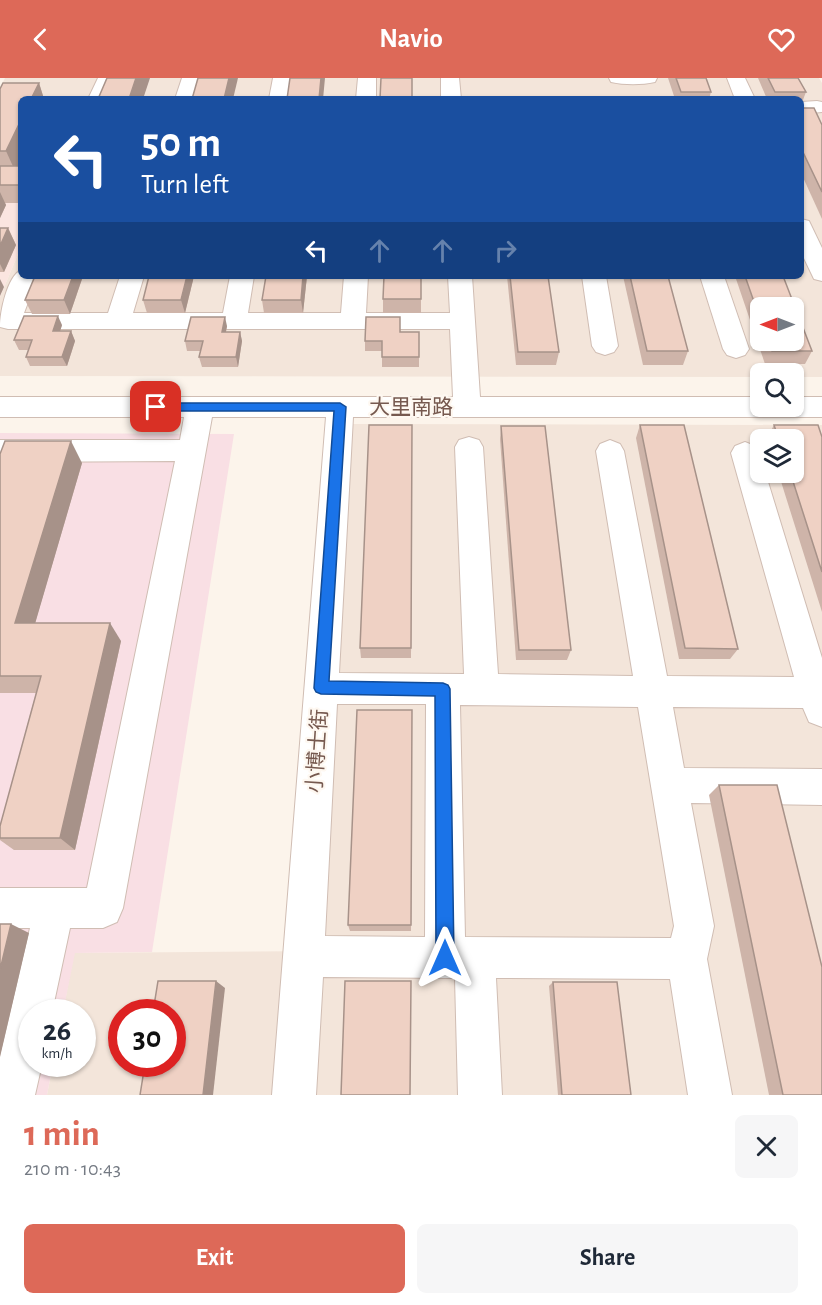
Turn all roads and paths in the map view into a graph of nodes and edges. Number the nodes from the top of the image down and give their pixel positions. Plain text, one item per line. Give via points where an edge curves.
1 (107, 78) edge
2 (191, 78) edge
3 (282, 78) edge
4 (367, 78) edge
5 (450, 78) edge
6 (618, 78) edge
7 (648, 78) edge
8 (736, 78) edge
9 (99, 96) edge
10 (186, 96) edge
11 (279, 96) edge
12 (366, 96) edge
13 (451, 96) edge
14 (654, 96) edge
15 (744, 96) edge
16 (807, 233) edge
17 (822, 274) edge
18 (25, 279) edge
19 (131, 279) edge
20 (241, 279) edge
21 (356, 279) edge
22 (460, 279) edge
23 (594, 279) edge
24 (713, 279) edge
25 (118, 321) junction
26 (234, 321) junction
27 (353, 321) junction
28 (462, 321) junction
29 (605, 346) dead end
30 (736, 349) dead end
31 (0, 407) edge
32 (200, 407) junction
33 (340, 407) junction
34 (467, 407) junction
35 (822, 407) edge
36 (469, 447) dead end
37 (192, 450) junction
38 (0, 451) edge
39 (610, 451) dead end
40 (745, 453) dead end
41 (321, 688) junction
42 (443, 689) junction
43 (482, 690) junction
44 (654, 691) junction
45 (820, 700) edge
46 (670, 785) junction
47 (822, 787) edge
48 (0, 908) edge
49 (54, 908) junction
50 (303, 956) junction
51 (460, 958) junction
52 (687, 959) junction
53 (13, 1095) edge
54 (294, 1095) edge
55 (480, 1095) edge
56 (710, 1095) edge

1 - 9 street
2 - 10 street
3 - 11 street
4 - 12 street
5 - 13 street
6 - 7 street
7 - 14 street
8 - 15 street
16 - 17 street
18 - 25 street via 8,321
19 - 25 street
20 - 26 street
21 - 27 street
22 - 28 street
23 - 29 street
24 - 30 street
25 - 26 street
26 - 27 street
27 - 28 street
28 - 34 street
31 - 32 street, 大里南路
32 - 33 street, 大里南路
32 - 37 street
33 - 34 street, 大里南路
33 - 41 street, 小博士街
34 - 35 street, 大里南路
36 - 43 street
37 - 38 street
37 - 49 street via 104,908
39 - 44 street
40 - 45 street
41 - 42 street
41 - 50 street, 小博士街
42 - 43 street
42 - 51 street
43 - 44 street
44 - 45 street
44 - 46 street
46 - 47 street
46 - 52 street via 694,926
48 - 49 street
49 - 53 street
50 - 51 street
50 - 54 street, 小博士街
51 - 52 street
51 - 55 street
52 - 56 street

